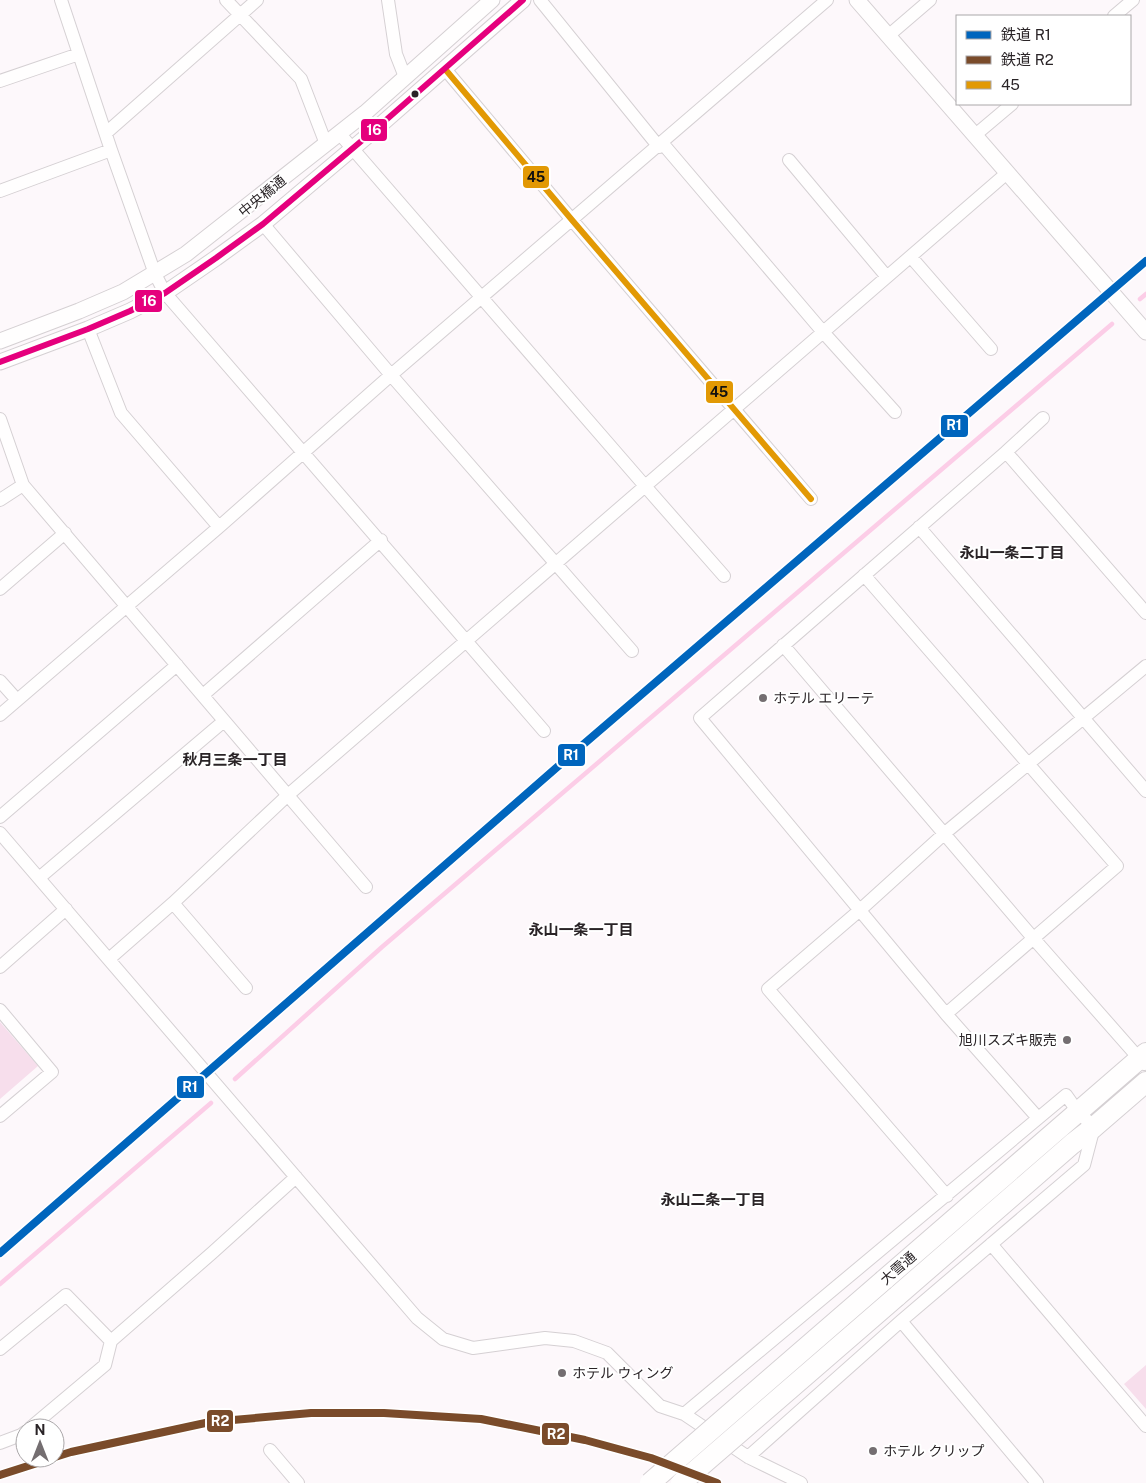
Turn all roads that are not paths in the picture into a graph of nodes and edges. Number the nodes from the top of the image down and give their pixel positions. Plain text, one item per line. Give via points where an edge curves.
1 (61, 0) edge
2 (226, 0) edge
3 (257, 0) edge
4 (388, 0) edge
5 (492, 0) edge
6 (523, 0) edge
7 (540, 0) edge
8 (827, 0) edge
9 (857, 0) edge
10 (930, 0) edge
11 (1133, 0) edge
12 (239, 15) junction
13 (1115, 15) edge
14 (888, 36) junction
15 (79, 54) junction
16 (446, 69) junction
17 (405, 77) junction
18 (0, 81) edge
19 (1011, 105) edge
20 (106, 133) junction
21 (339, 133) junction
22 (974, 136) junction
23 (326, 144) junction
24 (661, 145) junction
25 (353, 148) junction
26 (111, 150) junction
27 (789, 160) dead end
28 (1007, 173) junction
29 (0, 191) edge
30 (572, 220) junction
31 (263, 224) junction
32 (911, 257) junction
33 (155, 274) junction
34 (887, 277) junction
35 (165, 293) junction
36 (481, 298) junction
37 (88, 329) junction
38 (823, 332) junction
39 (1146, 332) edge
40 (0, 341) edge
41 (991, 349) dead end
42 (0, 362) edge
43 (391, 375) junction
44 (734, 410) junction
45 (894, 412) dead end
46 (1043, 418) dead end
47 (0, 419) edge
48 (304, 452) junction
49 (1006, 452) junction
50 (23, 484) junction
51 (645, 486) junction
52 (811, 499) dead end
53 (0, 500) edge
54 (220, 527) junction
55 (919, 527) junction
56 (65, 533) junction
57 (381, 540) junction
58 (556, 563) junction
59 (864, 575) junction
60 (724, 576) dead end
61 (0, 588) edge
62 (126, 606) junction
63 (1146, 613) edge
64 (466, 641) junction
65 (783, 645) junction
66 (632, 651) dead end
67 (176, 665) junction
68 (1146, 666) edge
69 (0, 681) edge
70 (203, 694) junction
71 (17, 700) junction
72 (0, 715) edge
73 (1083, 719) junction
74 (224, 721) junction
75 (544, 731) dead end
76 (1027, 764) junction
77 (1146, 790) edge
78 (288, 795) junction
79 (0, 816) edge
80 (0, 833) edge
81 (945, 833) junction
82 (39, 878) junction
83 (366, 887) dead end
84 (173, 903) junction
85 (66, 909) junction
86 (860, 910) junction
87 (1034, 939) junction
88 (109, 960) junction
89 (0, 967) edge
90 (246, 988) dead end
91 (0, 1010) edge
92 (946, 1014) junction
93 (1144, 1059) edge
94 (1146, 1082) edge
95 (1078, 1112) junction
96 (0, 1116) edge
97 (1038, 1118) junction
98 (1094, 1127) junction
99 (296, 1177) junction
100 (947, 1196) junction
101 (991, 1244) junction
102 (901, 1321) junction
103 (111, 1341) junction
104 (0, 1349) edge
105 (684, 1414) junction
106 (42, 1418) edge
107 (1146, 1426) edge
108 (15, 1437) edge
109 (0, 1443) edge
110 (270, 1450) dead end
111 (748, 1457) junction
112 (298, 1483) edge
113 (650, 1483) edge
114 (681, 1483) edge
115 (801, 1483) edge
116 (1037, 1483) edge

1 - 15 street
2 - 12 street
3 - 12 street
4 - 17 street via 396,54
5 - 17 street, 中央橋通
6 - 16 street, 中央橋通
7 - 24 street
8 - 24 street
9 - 14 street
10 - 14 street
11 - 13 street
12 - 20 street
12 - 23 street via 301,79
14 - 22 street
15 - 18 street
15 - 20 street
16 - 25 street, 中央橋通
16 - 30 street
17 - 21 street, 中央橋通
19 - 22 street
20 - 26 street
21 - 23 street, 中央橋通
21 - 25 street
22 - 28 street
23 - 33 street, 中央橋通 via 219,230
24 - 30 street
24 - 38 street
25 - 31 street, 中央橋通
25 - 36 street
26 - 29 street
26 - 33 street
27 - 34 street
28 - 32 street
28 - 39 street
30 - 36 street
30 - 44 street
31 - 35 street, 中央橋通
31 - 43 street
32 - 34 street
32 - 41 street
33 - 35 street
33 - 40 street, 中央橋通 via 97,304
34 - 38 street
35 - 37 street, 中央橋通
35 - 48 street
36 - 43 street
36 - 51 street
37 - 42 street, 中央橋通
37 - 54 street via 120,413
38 - 44 street
38 - 45 street
43 - 48 street
43 - 58 street
44 - 51 street
44 - 52 street
46 - 49 street
47 - 50 street
48 - 54 street
48 - 57 street
49 - 55 street
49 - 63 street
50 - 53 street
50 - 56 street
51 - 58 street
51 - 60 street
54 - 62 street
55 - 59 street
55 - 73 street
56 - 61 street
56 - 62 street
57 - 64 street
57 - 70 street
58 - 64 street
58 - 66 street
59 - 65 street
59 - 76 street
62 - 67 street
62 - 71 street
64 - 75 street
64 - 78 street
65 - 81 street
65 - 86 street via 700,718
67 - 70 street
67 - 79 street
68 - 73 street
69 - 71 street
70 - 74 street
71 - 72 street
73 - 76 street
73 - 77 street
74 - 78 street
74 - 82 street
76 - 81 street
76 - 87 street via 1116,866
78 - 83 street
78 - 84 street
80 - 82 street
81 - 86 street
81 - 87 street
82 - 85 street
84 - 88 street
84 - 90 street
85 - 88 street
85 - 89 street
86 - 92 street
86 - 100 street via 768,990
87 - 92 street
87 - 93 street
88 - 99 street
91 - 96 street via 52,1072
92 - 97 street
93 - 95 highway, 大雪通
94 - 98 highway, 大雪通
95 - 97 street via 1066,1095
95 - 98 street
95 - 113 highway, 大雪通, bridge
97 - 100 street
98 - 101 street via 1084,1165
98 - 114 highway, 大雪通, bridge
99 - 103 street
99 - 105 street via 417,1318 443,1339 473,1348 545,1338 574,1341 607,1352 660,1406
100 - 105 street
101 - 102 street
101 - 107 street
102 - 111 street
102 - 116 street
103 - 104 street via 66,1295
103 - 106 street via 105,1366
105 - 111 street
108 - 109 street
110 - 112 street
111 - 115 street

